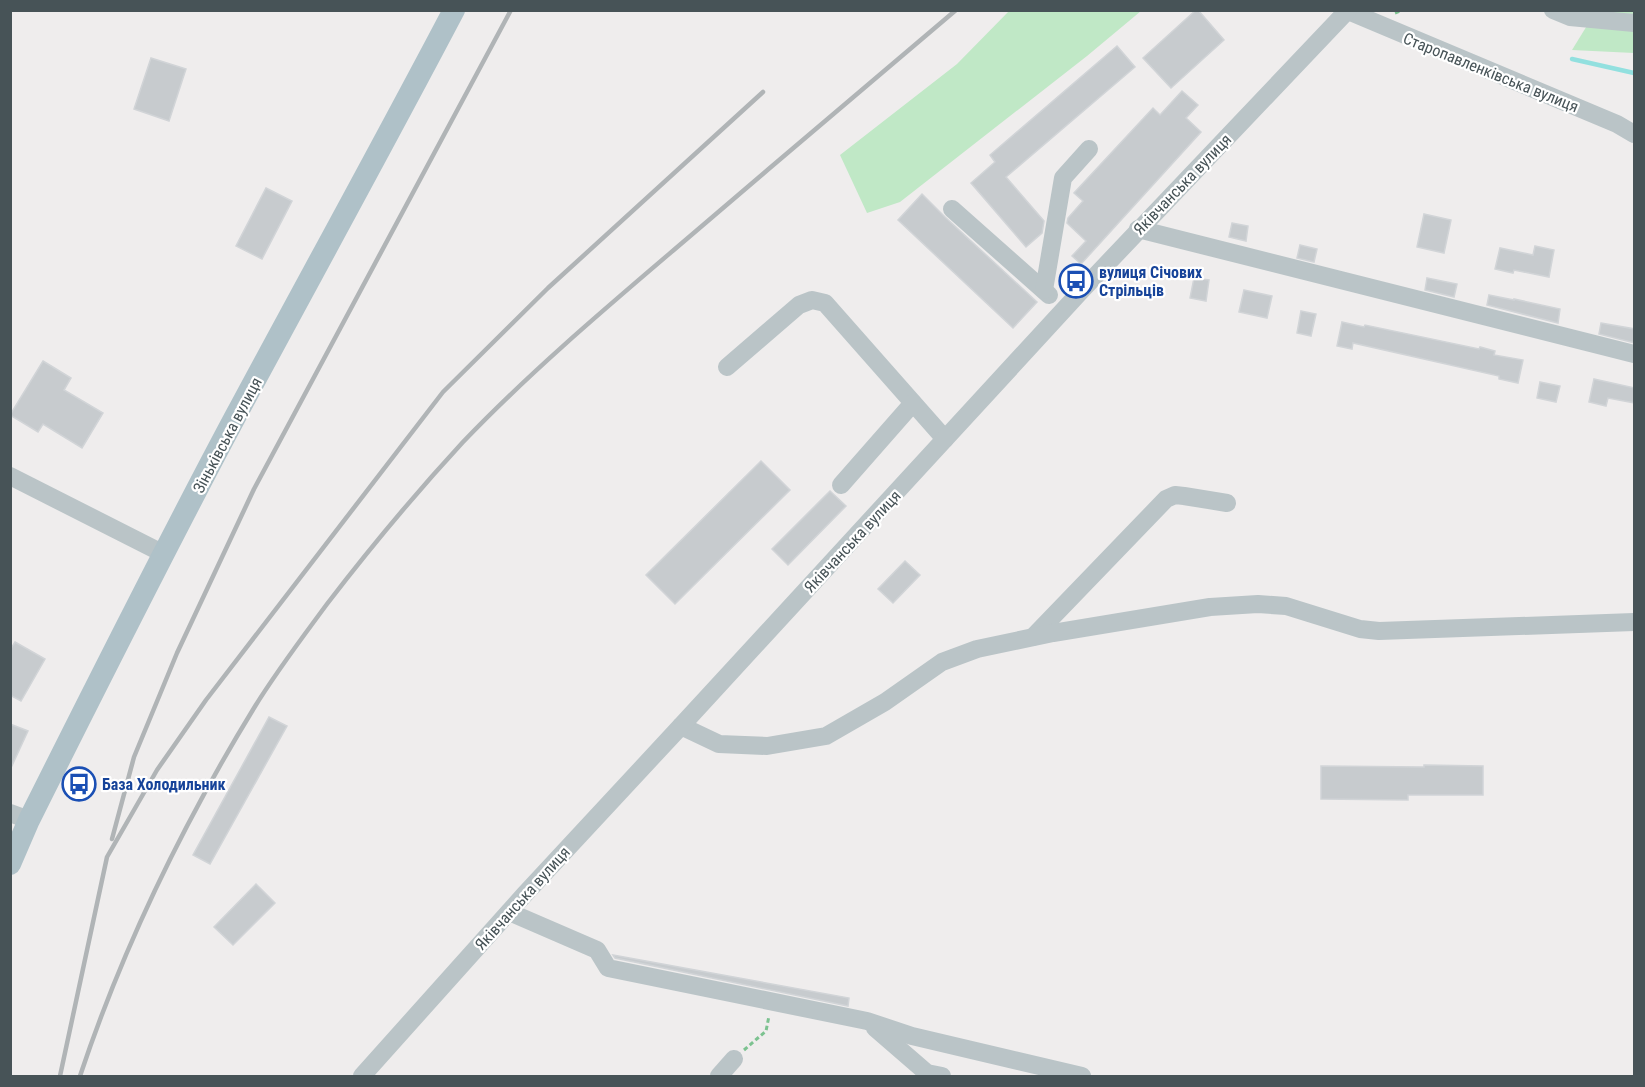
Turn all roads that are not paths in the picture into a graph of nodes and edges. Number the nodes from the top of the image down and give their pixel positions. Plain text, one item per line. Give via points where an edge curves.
1 (454, 10) edge
2 (1553, 10) edge
3 (1348, 11) edge
4 (1635, 23) edge
5 (1635, 134) edge
6 (1089, 149) dead end
7 (952, 209) dead end
8 (1138, 229) junction
9 (1044, 290) junction
10 (1064, 309) junction
11 (1635, 354) edge
12 (727, 366) dead end
13 (913, 404) junction
14 (945, 439) junction
15 (10, 476) edge
16 (841, 485) dead end
17 (1227, 503) dead end
18 (164, 554) junction
19 (1635, 622) edge
20 (1033, 637) junction
21 (681, 726) junction
22 (20, 817) edge
23 (10, 864) edge
24 (509, 912) junction
25 (867, 1021) junction
26 (734, 1059) road end
27 (362, 1077) edge
28 (719, 1077) edge
29 (942, 1077) edge
30 (1082, 1077) edge

1 - 18 main road, Зіньківська вулиця
2 - 4 street via 1570,17
3 - 5 street, Старопавленківська вулиця
3 - 8 street, Яківчанська вулиця
6 - 9 street via 1062,178
7 - 9 street
8 - 10 street, Яківчанська вулиця
8 - 11 street
9 - 10 street
10 - 14 street, Яківчанська вулиця
12 - 13 street via 799,305 812,300 825,303
13 - 14 street
13 - 16 street
14 - 21 street, Яківчанська вулиця
15 - 18 street
17 - 20 street via 1175,495 1166,500
18 - 22 main road, Зіньківська вулиця
19 - 20 street via 1379,631 1360,629 1286,606 1258,604 1210,607
20 - 21 street via 977,649 942,662 885,702 826,736 767,746 719,744
21 - 24 street, Яківчанська вулиця
22 - 23 main road, Зіньківська вулиця
24 - 25 street via 597,950 608,968
24 - 27 street, Яківчанська вулиця
25 - 29 street via 927,1073
25 - 30 street via 912,1036
26 - 28 street

